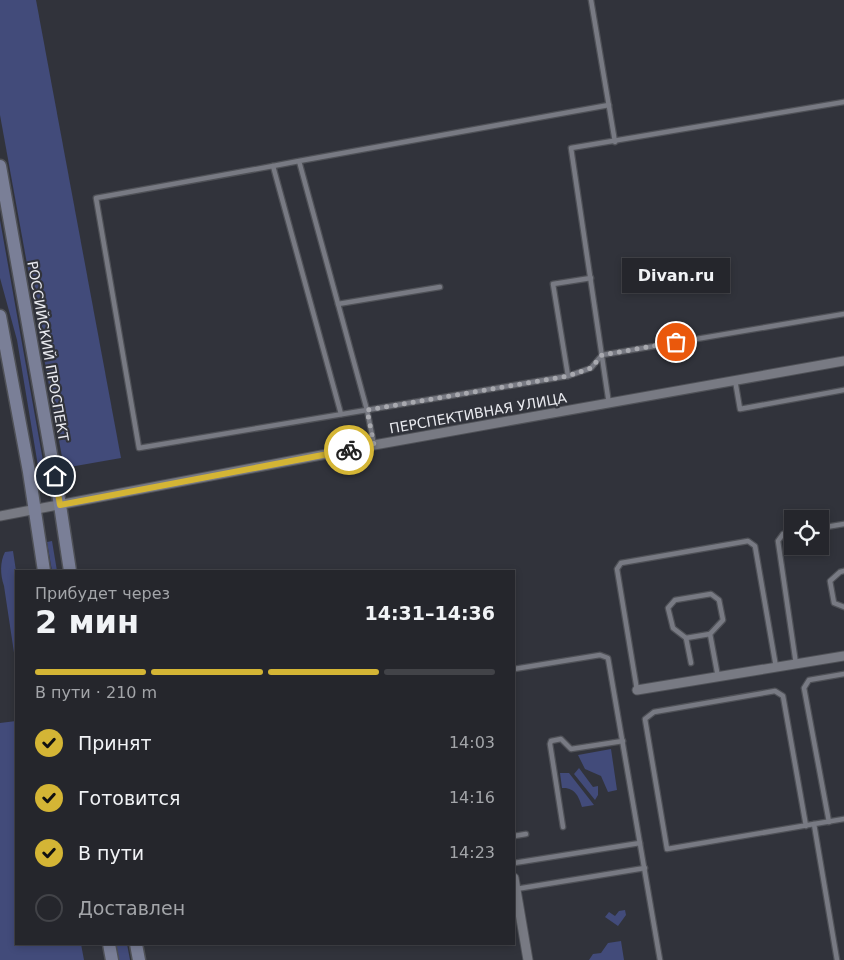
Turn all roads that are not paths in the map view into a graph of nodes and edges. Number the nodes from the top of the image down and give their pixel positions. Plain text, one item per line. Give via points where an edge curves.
1 (591, 0) edge
2 (844, 102) edge
3 (609, 105) junction
4 (615, 142) junction
5 (299, 161) junction
6 (0, 166) edge
7 (273, 166) junction
8 (591, 278) junction
9 (440, 287) dead end
10 (338, 304) junction
11 (844, 314) edge
12 (0, 316) edge
13 (602, 355) junction
14 (844, 361) edge
15 (568, 376) junction
16 (735, 380) junction
17 (844, 390) edge
18 (609, 404) junction
19 (367, 410) junction
20 (341, 414) junction
21 (374, 445) junction
22 (60, 505) junction
23 (34, 510) junction
24 (0, 516) edge
25 (844, 524) edge
26 (829, 526) edge
27 (784, 534) edge
28 (44, 570) edge
29 (70, 570) edge
30 (844, 571) edge
31 (844, 607) edge
32 (710, 634) junction
33 (686, 638) junction
34 (844, 656) edge
35 (691, 663) dead end
36 (796, 664) junction
37 (776, 668) junction
38 (515, 669) edge
39 (844, 674) edge
40 (718, 677) junction
41 (637, 690) joint
42 (623, 741) junction
43 (844, 819) edge
44 (829, 822) junction
45 (814, 824) junction
46 (806, 826) junction
47 (563, 827) dead end
48 (526, 834) dead end
49 (515, 836) edge
50 (640, 843) junction
51 (515, 864) edge
52 (645, 868) junction
53 (515, 884) edge
54 (516, 889) junction
55 (109, 945) edge
56 (136, 945) edge
57 (112, 960) edge
58 (139, 960) edge
59 (528, 960) edge
60 (660, 960) edge
61 (837, 960) edge

1 - 3 lane
2 - 4 lane
3 - 4 lane
3 - 5 lane
4 - 8 lane via 571,148
5 - 7 lane
5 - 10 lane
6 - 22 main road, РОССИЙСКИЙ ПРОСПЕКТ
7 - 20 lane
7 - 20 lane via 96,198 139,448
8 - 13 lane
8 - 15 lane via 553,284
9 - 10 lane
10 - 19 lane
11 - 13 lane
12 - 23 main road
13 - 15 lane via 591,368
13 - 18 lane
14 - 16 street, ПЕРСПЕКТИВНАЯ УЛИЦА
15 - 19 lane
16 - 17 lane via 740,409
16 - 18 street, ПЕРСПЕКТИВНАЯ УЛИЦА
18 - 21 street, ПЕРСПЕКТИВНАЯ УЛИЦА
19 - 20 lane
19 - 21 lane
21 - 22 street, ПЕРСПЕКТИВНАЯ УЛИЦА
22 - 23 street, ПЕРСПЕКТИВНАЯ УЛИЦА
22 - 29 main road, РОССИЙСКИЙ ПРОСПЕКТ
23 - 24 street, ПЕРСПЕКТИВНАЯ УЛИЦА
23 - 28 main road
25 - 26 lane
27 - 36 lane via 778,541
30 - 31 lane via 830,581 834,603
32 - 33 lane
32 - 33 lane via 723,620 719,600 711,594 675,600 668,608 672,628
32 - 40 lane
33 - 35 lane
34 - 36 street
36 - 37 street
37 - 40 street
37 - 41 lane via 755,546 748,541 621,563 617,569
38 - 42 lane via 604,655 610,662
39 - 44 lane via 809,680 804,688
40 - 41 street
42 - 47 lane via 571,749 563,740 551,741
42 - 50 lane
43 - 44 lane
44 - 45 lane
45 - 46 lane
45 - 61 lane
46 - 46 lane via 667,849 646,719 654,712 775,691 783,696
48 - 49 lane
50 - 51 lane
50 - 52 lane
52 - 54 lane
52 - 60 lane
53 - 54 street
54 - 59 street
55 - 57 main road
56 - 58 main road

